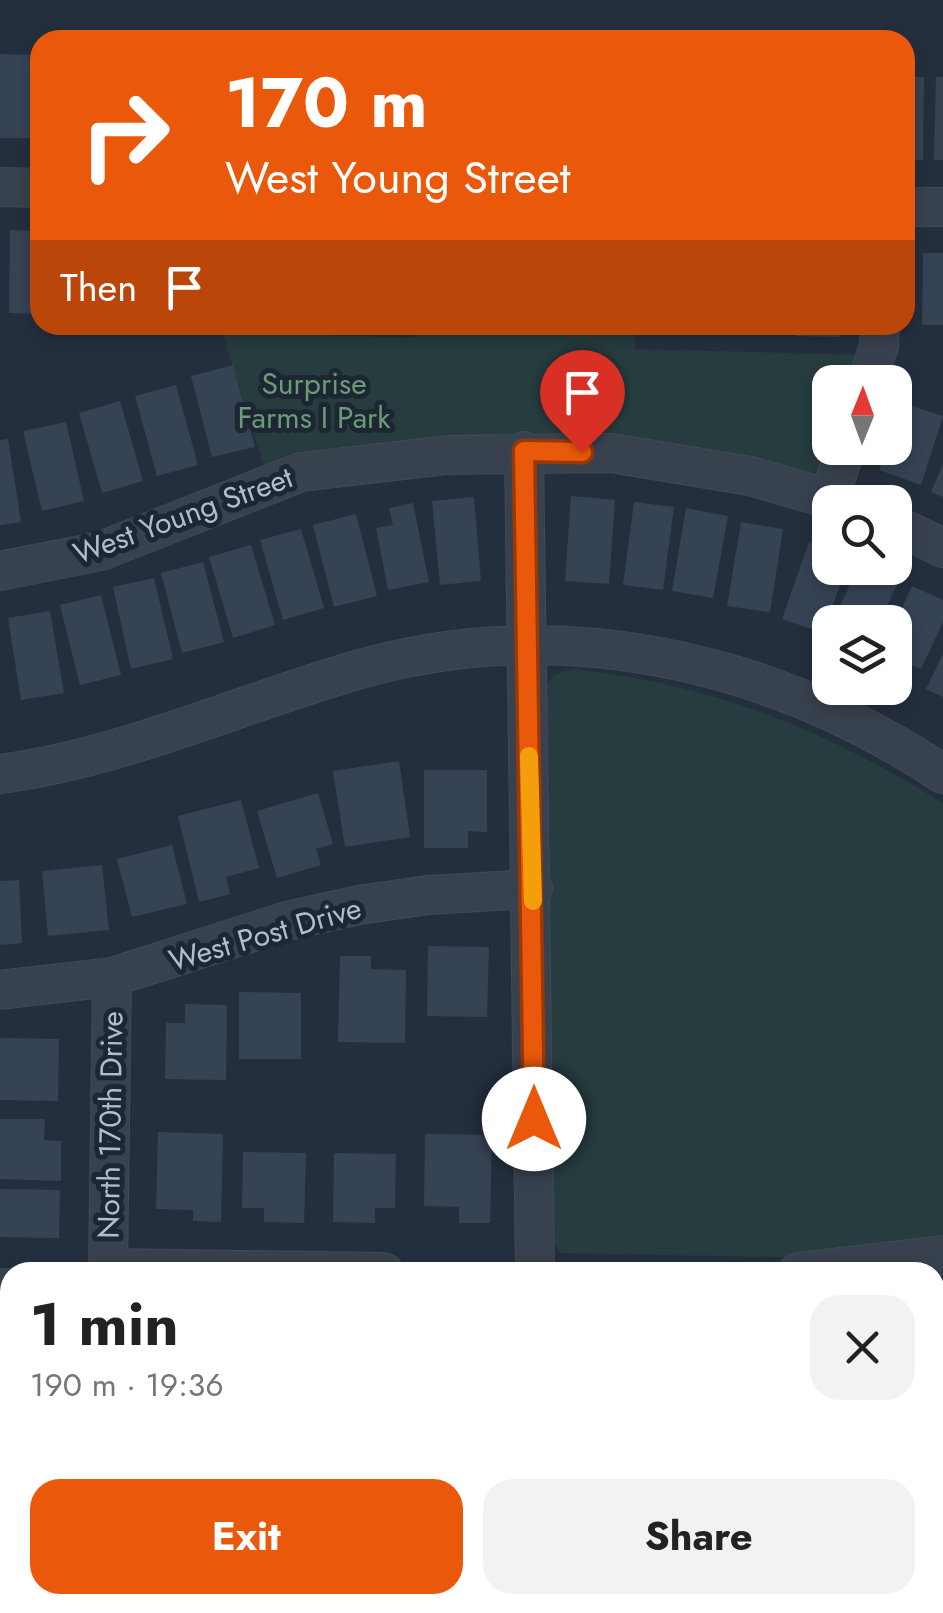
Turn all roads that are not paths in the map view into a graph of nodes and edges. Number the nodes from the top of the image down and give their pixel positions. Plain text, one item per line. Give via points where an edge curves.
1 (0, 186) edge
2 (30, 188) edge
3 (915, 207) edge
4 (943, 208) edge
5 (880, 335) edge
6 (873, 365) edge
7 (524, 451) junction
8 (812, 495) edge
9 (912, 533) edge
10 (943, 548) edge
11 (0, 572) edge
12 (527, 644) junction
13 (0, 774) edge
14 (943, 774) edge
15 (533, 890) junction
16 (112, 977) junction
17 (0, 990) edge
18 (943, 1256) edge
19 (108, 1262) edge
20 (535, 1262) edge
21 (889, 1262) edge

1 - 2 street
3 - 4 street
5 - 6 street
7 - 8 street, West Young Street via 679,462
7 - 11 street, West Young Street via 301,472 101,552
7 - 12 street
9 - 10 street
12 - 13 street via 390,661 110,748
12 - 14 street via 622,649 726,671 848,718
12 - 15 street
15 - 16 street, West Post Drive via 359,905 286,921
15 - 20 street
16 - 17 street, West Post Drive
16 - 19 street, North 170th Drive
18 - 21 street

